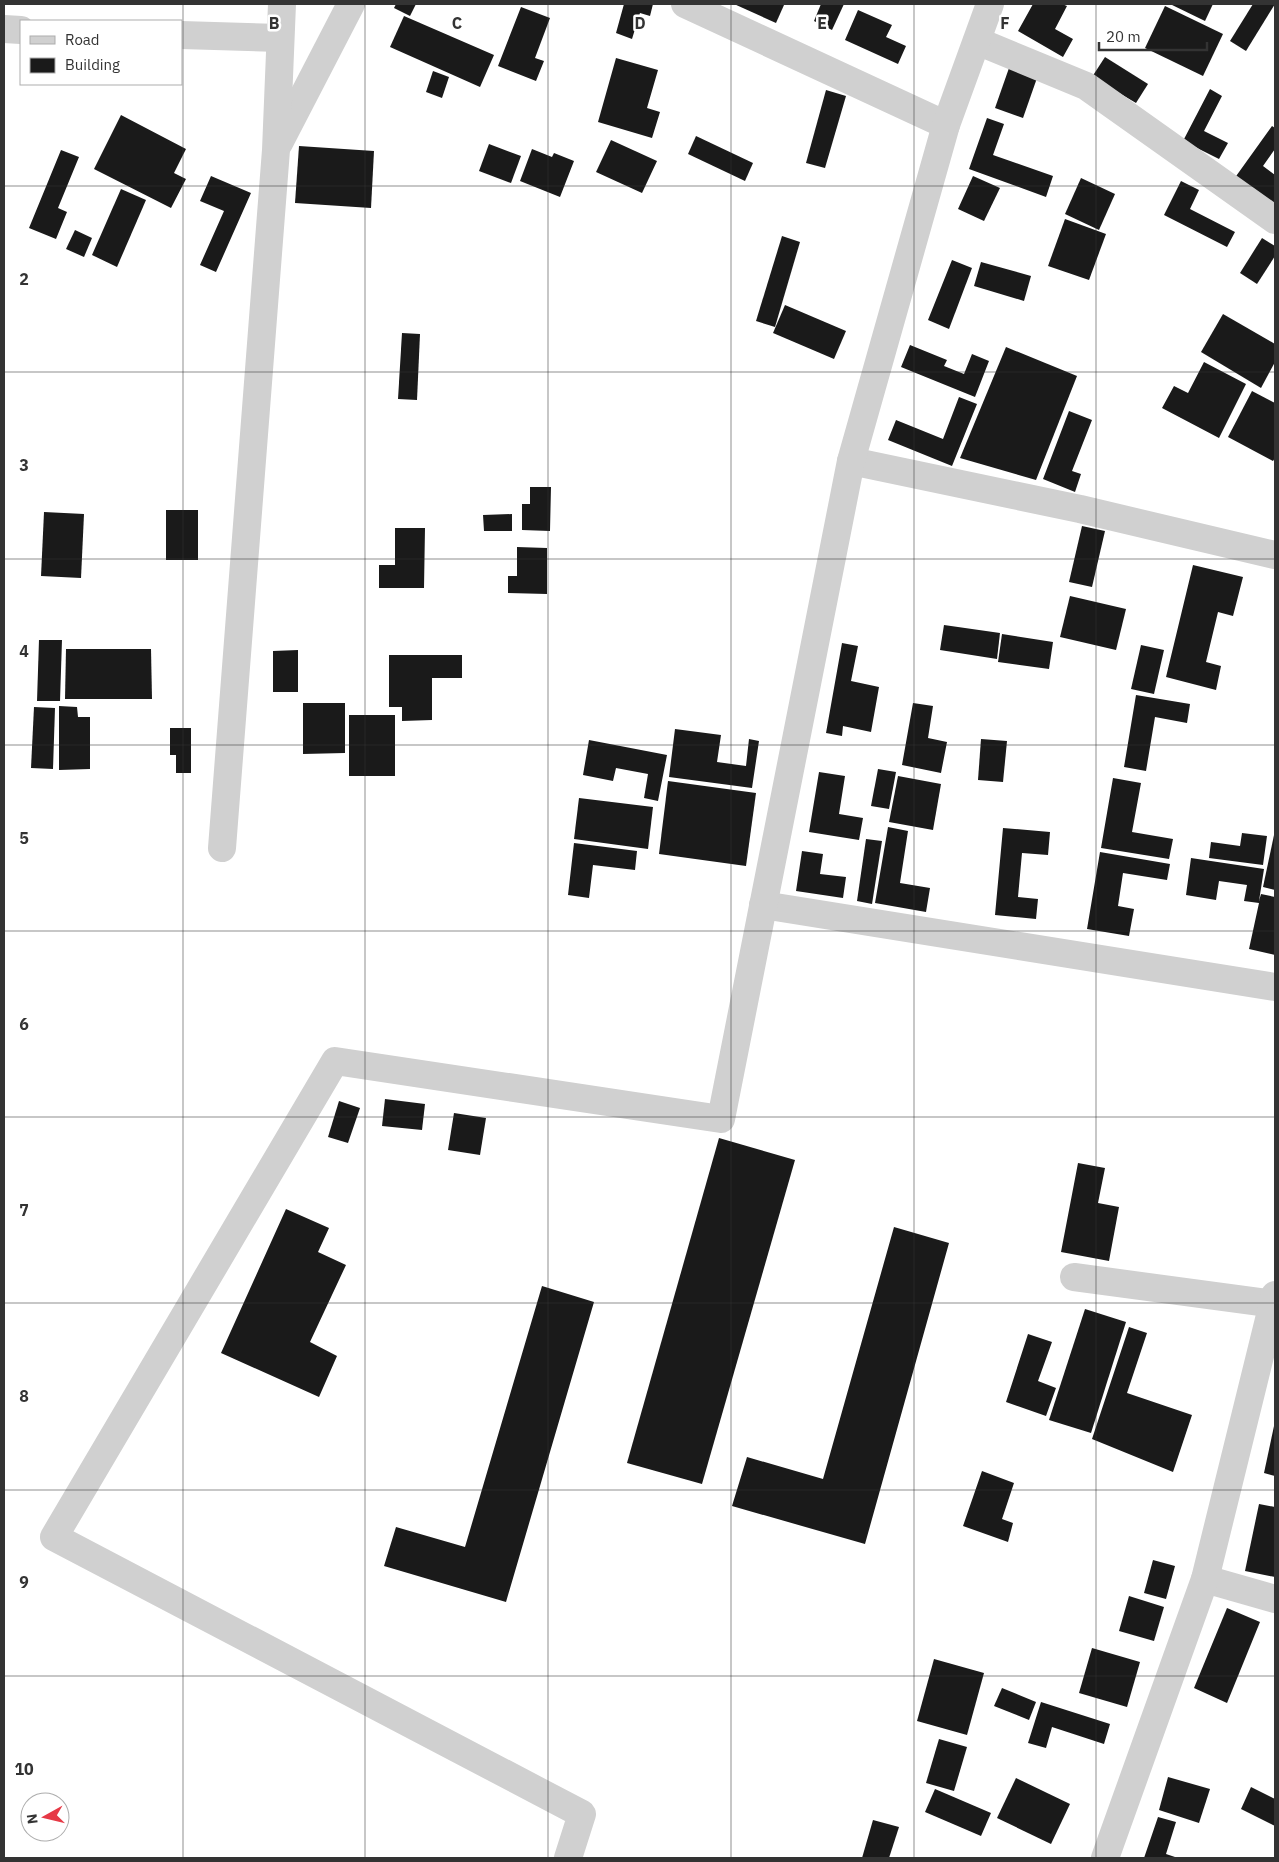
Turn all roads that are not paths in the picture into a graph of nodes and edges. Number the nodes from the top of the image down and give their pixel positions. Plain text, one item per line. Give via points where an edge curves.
1 (282, 4) edge
2 (351, 4) edge
3 (685, 4) edge
4 (990, 4) edge
5 (4, 30) edge
6 (20, 30) edge
7 (182, 35) edge
8 (280, 38) junction
9 (977, 41) junction
10 (946, 125) junction
11 (276, 150) junction
12 (1275, 220) edge
13 (851, 461) junction
14 (1275, 555) edge
15 (222, 848) dead end
16 (763, 905) junction
17 (1275, 987) edge
18 (1074, 1277) dead end
19 (1275, 1301) edge
20 (1205, 1579) junction
21 (1275, 1599) edge
22 (568, 1858) edge
23 (1105, 1858) edge

1 - 8 street
2 - 11 street
3 - 10 street
4 - 9 street
5 - 6 street
7 - 8 street
8 - 11 street
9 - 10 street
9 - 12 street via 1086,86
10 - 13 street
11 - 15 street
13 - 14 street via 1080,509
13 - 16 street
16 - 17 street
16 - 22 street via 720,1119 335,1061 54,1537 582,1814
18 - 19 street
19 - 20 street
20 - 21 street
20 - 23 street

